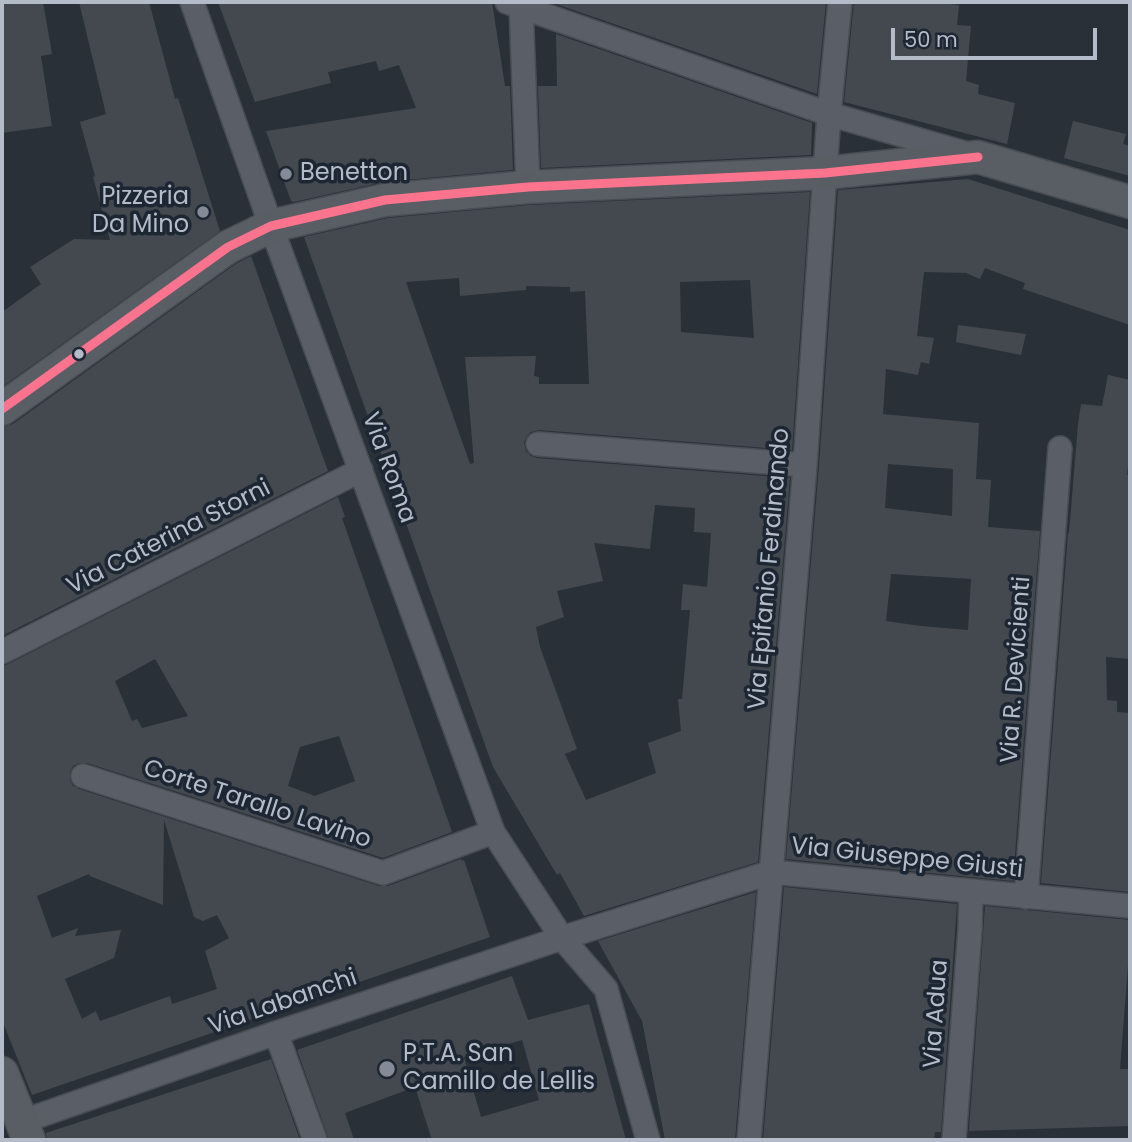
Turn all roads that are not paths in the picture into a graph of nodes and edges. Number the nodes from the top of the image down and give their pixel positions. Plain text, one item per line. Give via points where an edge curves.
1 (192, 2) edge
2 (840, 2) edge
3 (514, 4) edge
4 (829, 114) junction
5 (978, 157) junction
6 (825, 173) junction
7 (528, 187) junction
8 (1130, 202) edge
9 (271, 226) junction
10 (2, 409) edge
11 (538, 444) dead end
12 (1060, 448) dead end
13 (805, 465) junction
14 (361, 470) junction
15 (2, 652) edge
16 (83, 776) dead end
17 (493, 832) junction
18 (772, 872) junction
19 (971, 892) junction
20 (1026, 897) junction
21 (1130, 906) edge
22 (562, 938) junction
23 (276, 1032) junction
24 (2, 1073) edge
25 (25, 1131) edge
26 (316, 1140) edge
27 (648, 1140) edge
28 (749, 1140) edge
29 (954, 1140) edge

1 - 9 street, Via Roma
2 - 4 street, Via Epifanio Ferdinando
3 - 4 street
3 - 7 street
4 - 5 street
4 - 6 street, Via Epifanio Ferdinando
5 - 6 main road
5 - 8 main road
6 - 7 main road
6 - 13 street, Via Epifanio Ferdinando
7 - 9 main road via 385,200
9 - 10 main road via 228,247
9 - 14 street, Via Roma
11 - 13 street
12 - 20 street, Via R. Devicienti
13 - 18 street, Via Epifanio Ferdinando
14 - 15 street, Via Caterina Storni
14 - 17 street, Via Roma
16 - 17 street, Corte Tarallo Lavino via 383,873
17 - 22 street, Via Roma
18 - 19 street, Via Giuseppe Giusti
18 - 22 street, Via Giuseppe Giusti
18 - 28 street, Via Epifanio Ferdinando
19 - 20 street, Via Giuseppe Giusti
19 - 29 street, Via Adua
20 - 21 street, Via Giuseppe Giusti
22 - 23 street, Via Labanchi
22 - 27 street, Via Roma via 606,989
23 - 25 street, Via Labanchi
23 - 26 street
24 - 25 main road

